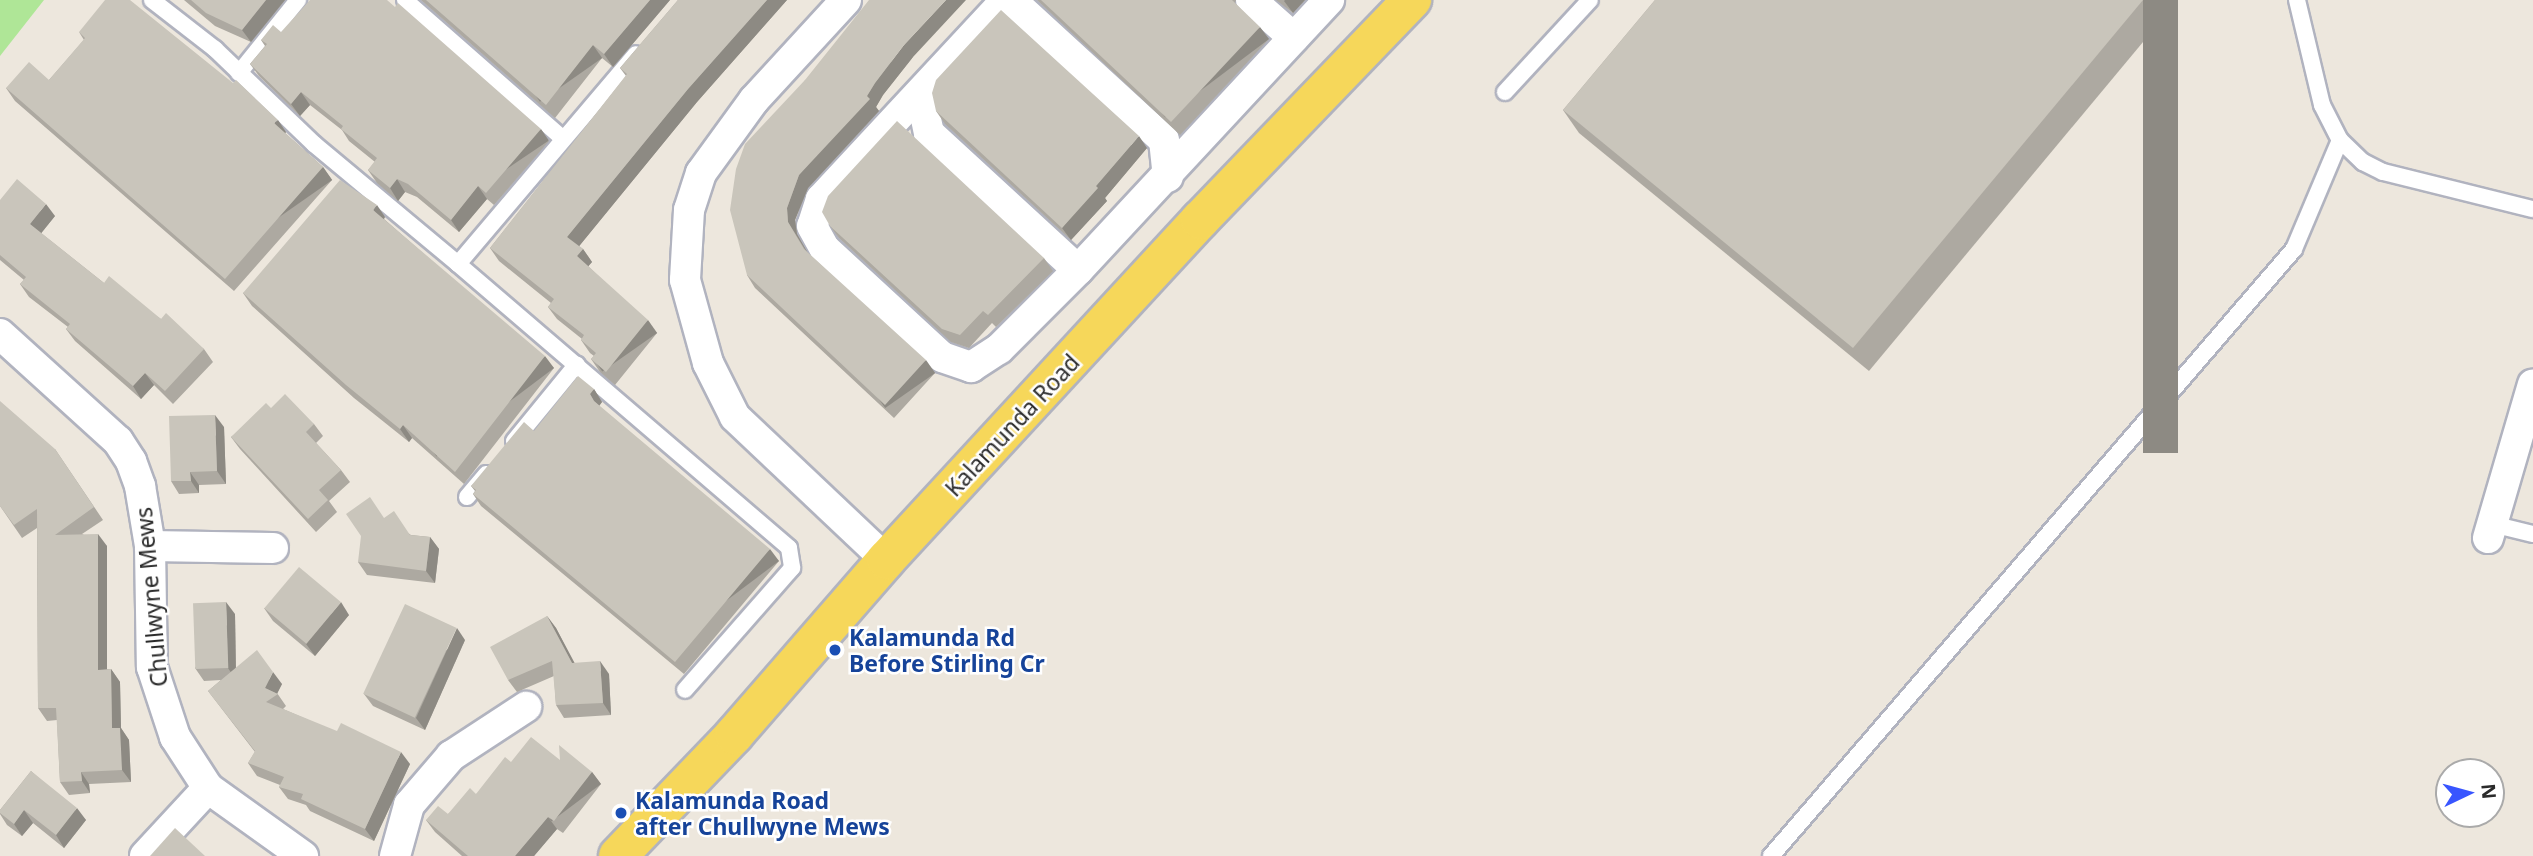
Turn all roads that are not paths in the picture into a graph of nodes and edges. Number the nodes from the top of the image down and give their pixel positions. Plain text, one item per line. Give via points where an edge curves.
1 (152, 0) edge
2 (298, 0) edge
3 (405, 0) edge
4 (846, 0) edge
5 (1006, 0) edge
6 (1011, 0) edge
7 (1251, 0) edge
8 (1329, 0) edge
9 (1412, 0) edge
10 (1590, 0) edge
11 (2297, 0) edge
12 (1294, 38) junction
13 (649, 40) edge
14 (239, 73) junction
15 (933, 80) junction
16 (1505, 92) dead end
17 (564, 139) junction
18 (2340, 140) junction
19 (1168, 177) junction
20 (2533, 209) edge
21 (458, 264) junction
22 (1078, 270) junction
23 (0, 334) edge
24 (577, 364) junction
25 (2533, 384) edge
26 (467, 496) dead end
27 (2490, 531) joint
28 (2533, 534) edge
29 (150, 546) junction
30 (273, 548) dead end
31 (886, 560) junction
32 (685, 690) dead end
33 (526, 707) dead end
34 (208, 788) junction
35 (145, 856) edge
36 (303, 856) edge
37 (395, 856) edge
38 (618, 856) edge
39 (1771, 856) edge

1 - 14 lane
2 - 14 lane
3 - 17 lane
4 - 31 street via 754,100 701,173 689,210 685,280 708,363 736,417
5 - 15 street
6 - 19 street via 1164,140
7 - 12 street
8 - 12 street
9 - 31 main road, Kalamunda Road via 1354,55
10 - 16 lane
11 - 18 lane via 2322,105
12 - 19 street
13 - 17 lane
14 - 21 lane via 346,179
15 - 22 street via 923,105 929,133
15 - 22 street via 821,200 812,226 816,239 942,357 971,367 999,349
17 - 21 lane
18 - 20 lane via 2383,172
18 - 39 lane via 2294,249
19 - 22 street
21 - 24 lane
23 - 29 street, Chullwyne Mews via 118,441 140,486
24 - 26 lane
24 - 32 lane via 772,530 794,559 792,568
25 - 27 street
27 - 28 lane
29 - 30 street
29 - 34 street, Chullwyne Mews via 149,616 159,700 175,737
31 - 38 main road, Kalamunda Road via 734,735
33 - 37 street via 451,756 410,805
34 - 35 street
34 - 36 street, Chullwyne Mews via 250,823

